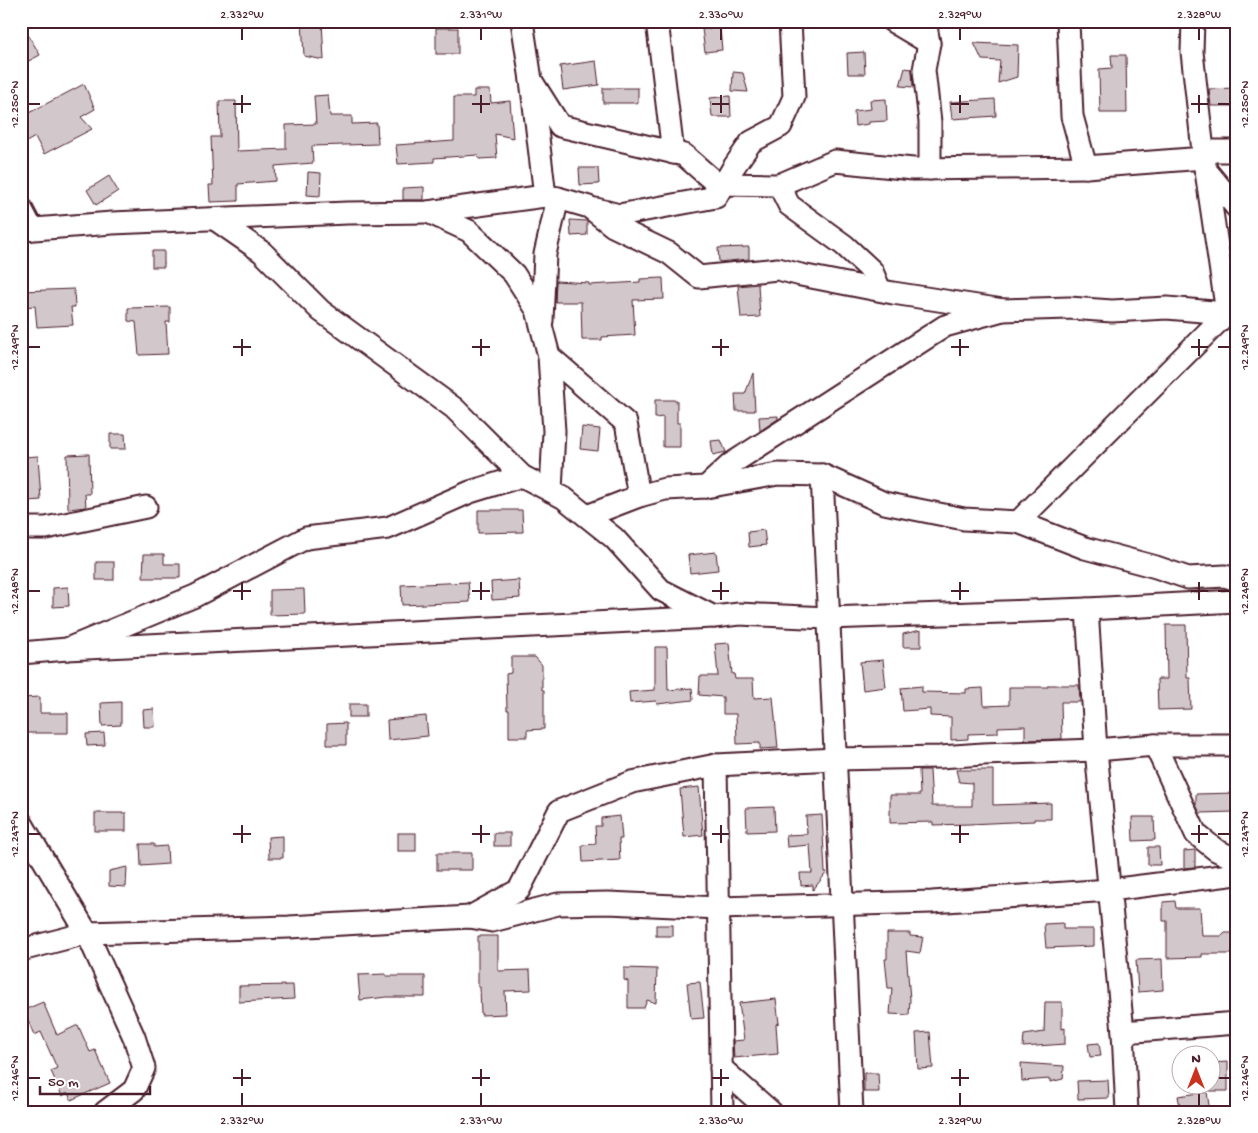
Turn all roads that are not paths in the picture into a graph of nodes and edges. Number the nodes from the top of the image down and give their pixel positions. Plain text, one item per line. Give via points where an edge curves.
1 (522, 21) edge
2 (657, 21) edge
3 (790, 21) edge
4 (892, 21) edge
5 (925, 21) edge
6 (1068, 21) edge
7 (1193, 21) edge
8 (929, 43) junction
9 (531, 80) junction
10 (1237, 151) edge
11 (673, 153) junction
12 (1204, 160) junction
13 (1086, 167) junction
14 (930, 169) junction
15 (723, 184) junction
16 (779, 185) junction
17 (551, 197) junction
18 (589, 207) junction
19 (21, 208) edge
20 (1237, 208) edge
21 (428, 212) junction
22 (216, 220) junction
23 (27, 229) edge
24 (880, 290) junction
25 (1002, 310) junction
26 (1232, 314) edge
27 (542, 329) junction
28 (553, 360) junction
29 (822, 475) junction
30 (522, 476) junction
31 (706, 487) junction
32 (551, 491) junction
33 (639, 496) junction
34 (146, 507) dead end
35 (587, 516) junction
36 (1018, 522) junction
37 (21, 528) edge
38 (1237, 580) edge
39 (1237, 601) edge
40 (1088, 609) junction
41 (714, 617) junction
42 (828, 618) junction
43 (67, 649) junction
44 (21, 653) edge
45 (1154, 745) junction
46 (1237, 745) edge
47 (1096, 750) junction
48 (835, 759) junction
49 (716, 765) junction
50 (21, 822) edge
51 (1237, 860) edge
52 (1237, 874) edge
53 (1110, 890) junction
54 (842, 906) junction
55 (719, 908) junction
56 (470, 917) junction
57 (87, 933) junction
58 (21, 950) edge
59 (1237, 1023) edge
60 (1123, 1032) junction
61 (721, 1068) junction
62 (105, 1112) edge
63 (722, 1112) edge
64 (770, 1112) edge
65 (852, 1112) edge
66 (1127, 1112) edge

1 - 9 street
2 - 11 street
3 - 15 street via 794,97 781,126 751,142
4 - 8 street
5 - 8 street
6 - 13 street via 1072,116
7 - 12 street via 1192,52
8 - 14 street via 924,70 930,122
9 - 11 street via 560,126
9 - 17 street
10 - 12 street
11 - 15 street via 684,155 717,184
12 - 13 street
12 - 20 street
12 - 26 street
13 - 14 street
14 - 16 street via 835,162
15 - 16 street
15 - 18 street via 716,197 655,209 619,215
16 - 24 street via 789,205 844,245 872,272
17 - 18 street
17 - 21 street
17 - 27 street
18 - 24 street via 613,226 669,253 699,277 778,269
19 - 23 street
21 - 22 street
21 - 27 street via 469,231 514,274 537,310
22 - 23 street
22 - 30 street via 262,252 321,311 454,408
24 - 25 street
25 - 26 street via 1167,308
25 - 31 street via 945,326 731,464
26 - 36 street
27 - 28 street
28 - 32 street
28 - 33 street via 626,423
29 - 31 street via 778,474
29 - 36 street via 884,503 964,519
29 - 42 street
30 - 32 street
30 - 43 street via 470,492 388,528 306,538 195,596
31 - 33 street via 665,489
32 - 35 street
33 - 35 street
34 - 37 street via 46,528
35 - 41 street via 614,538 661,590
36 - 38 street via 1085,548 1188,578 1225,576
39 - 40 street
40 - 42 street
40 - 47 street
41 - 42 street via 739,614
41 - 43 street
42 - 48 street
43 - 44 street
45 - 46 street
45 - 47 street
45 - 51 street via 1196,834 1216,850
47 - 48 street
47 - 53 street
48 - 49 street
48 - 54 street
49 - 55 street
49 - 56 street via 632,782 559,811 519,890
50 - 57 street
52 - 53 street
53 - 54 street
53 - 60 street
54 - 55 street
54 - 65 street
55 - 56 street via 558,904 492,921
55 - 61 street
56 - 57 street
57 - 58 street
57 - 62 street via 134,1037 144,1068 134,1090
59 - 60 street
60 - 66 street
61 - 63 street
61 - 64 street

